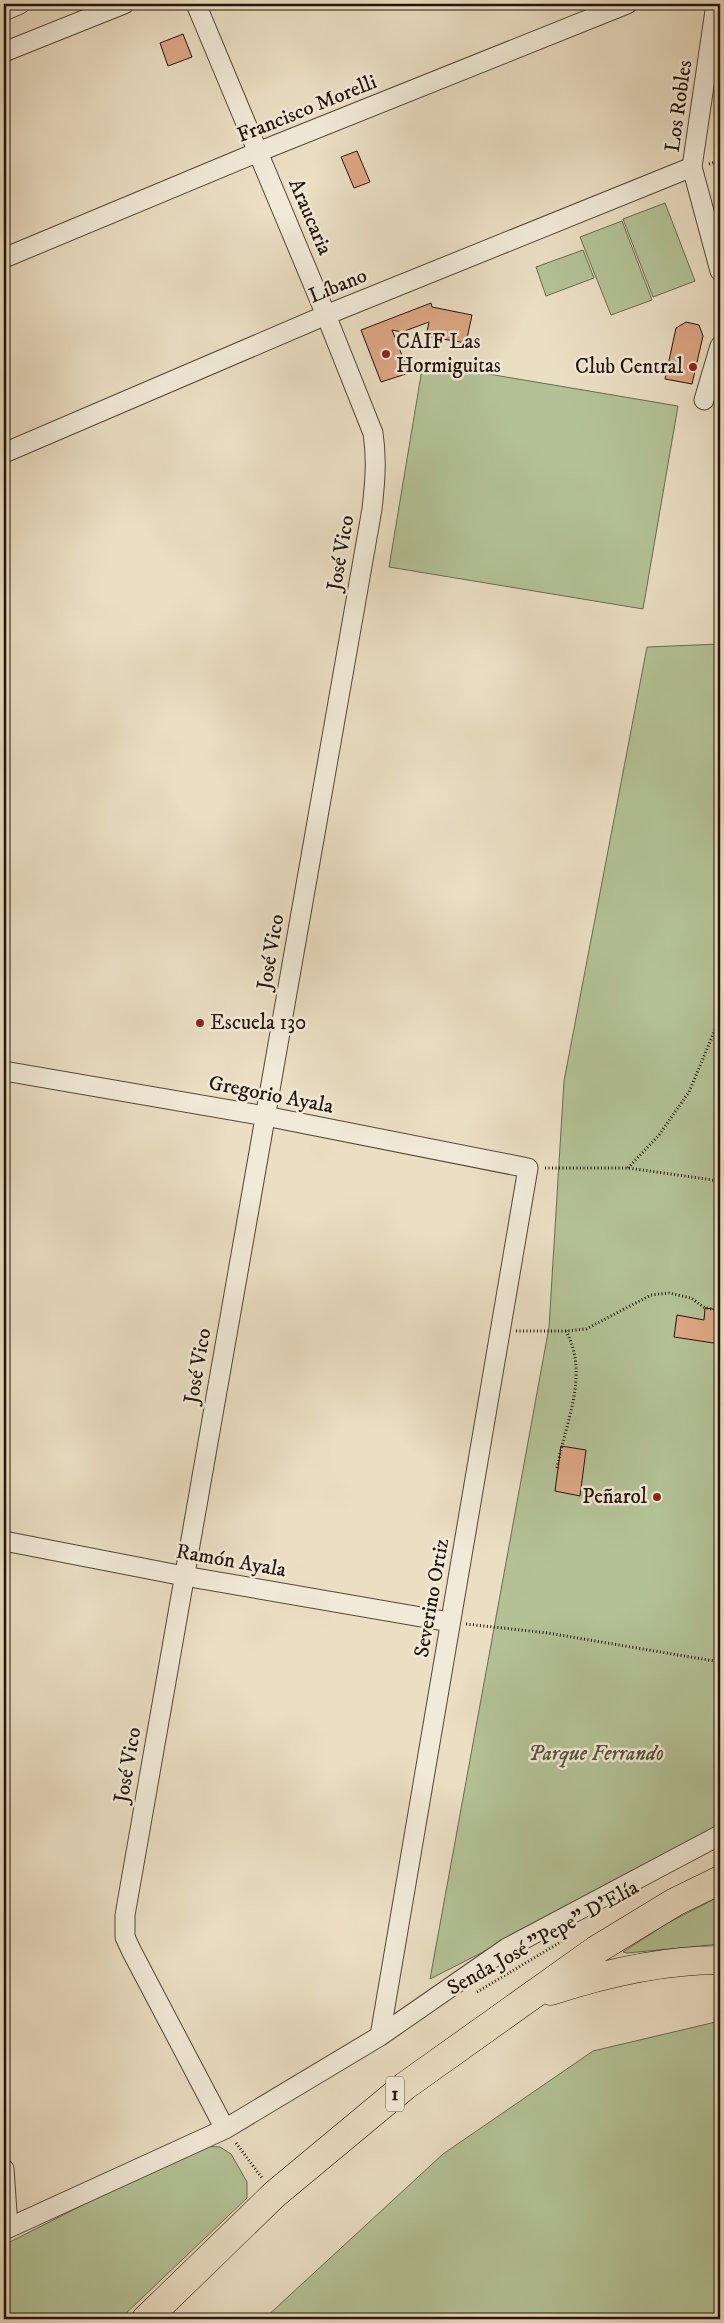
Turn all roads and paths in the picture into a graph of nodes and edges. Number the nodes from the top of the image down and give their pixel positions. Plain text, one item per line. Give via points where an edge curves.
1 (20, 4) edge
2 (124, 4) edge
3 (196, 4) edge
4 (628, 4) edge
5 (716, 4) edge
6 (4, 11) edge
7 (4, 52) edge
8 (258, 152) junction
9 (692, 167) junction
10 (4, 258) edge
11 (720, 271) edge
12 (326, 314) junction
13 (720, 346) edge
14 (704, 400) dead end
15 (4, 453) edge
16 (372, 509) joint
17 (720, 1018) edge
18 (4, 1071) edge
19 (266, 1116) junction
20 (528, 1168) junction
21 (628, 1168) junction
22 (720, 1181) edge
23 (720, 1310) edge
24 (501, 1329) junction
25 (566, 1331) junction
26 (557, 1468) dead end
27 (4, 1541) edge
28 (184, 1576) junction
29 (450, 1622) junction
30 (720, 1662) edge
31 (720, 1835) edge
32 (720, 1880) edge
33 (572, 1935) dead end
34 (720, 1960) edge
35 (474, 1994) dead end
36 (521, 2001) junction
37 (380, 2036) junction
38 (225, 2128) junction
39 (4, 2169) edge
40 (275, 2194) junction
41 (6, 2228) edge
42 (146, 2319) edge

1 - 6 street
2 - 7 street
3 - 8 street, Araucaria
4 - 8 street, Francisco Morelli
5 - 9 street, Los Robles
8 - 10 street, Francisco Morelli
8 - 12 street, Araucaria
9 - 11 street, Los Robles
9 - 12 street, Líbano
12 - 15 street, Líbano
12 - 16 street, Araucaria via 373,433 376,473
13 - 14 street
16 - 19 street, José Vico
17 - 21 path via 689,1092 658,1135
18 - 19 street, Gregorio Ayala
19 - 20 street, Gregorio Ayala
19 - 28 street, José Vico
20 - 21 path
20 - 24 street, Severino Ortiz
21 - 22 path
23 - 25 path via 706,1308 691,1298 669,1293 651,1295 586,1329
24 - 25 path
24 - 29 street, Severino Ortiz
25 - 26 path via 574,1345 576,1384
27 - 28 street, Ramón Ayala
28 - 29 street, Ramón Ayala
28 - 38 street, José Vico via 125,1915 125,1936
29 - 30 path via 548,1633
29 - 37 street, Severino Ortiz
31 - 37 street via 507,1948
32 - 36 highway, 1 via 675,1902 596,1950
33 - 35 path, Senda José "Pepe" D'Elía
34 - 36 highway via 688,1960 596,1976
36 - 40 highway, 1 via 398,2092
37 - 38 street
38 - 40 path
38 - 41 street
39 - 41 street
40 - 42 highway, 1

